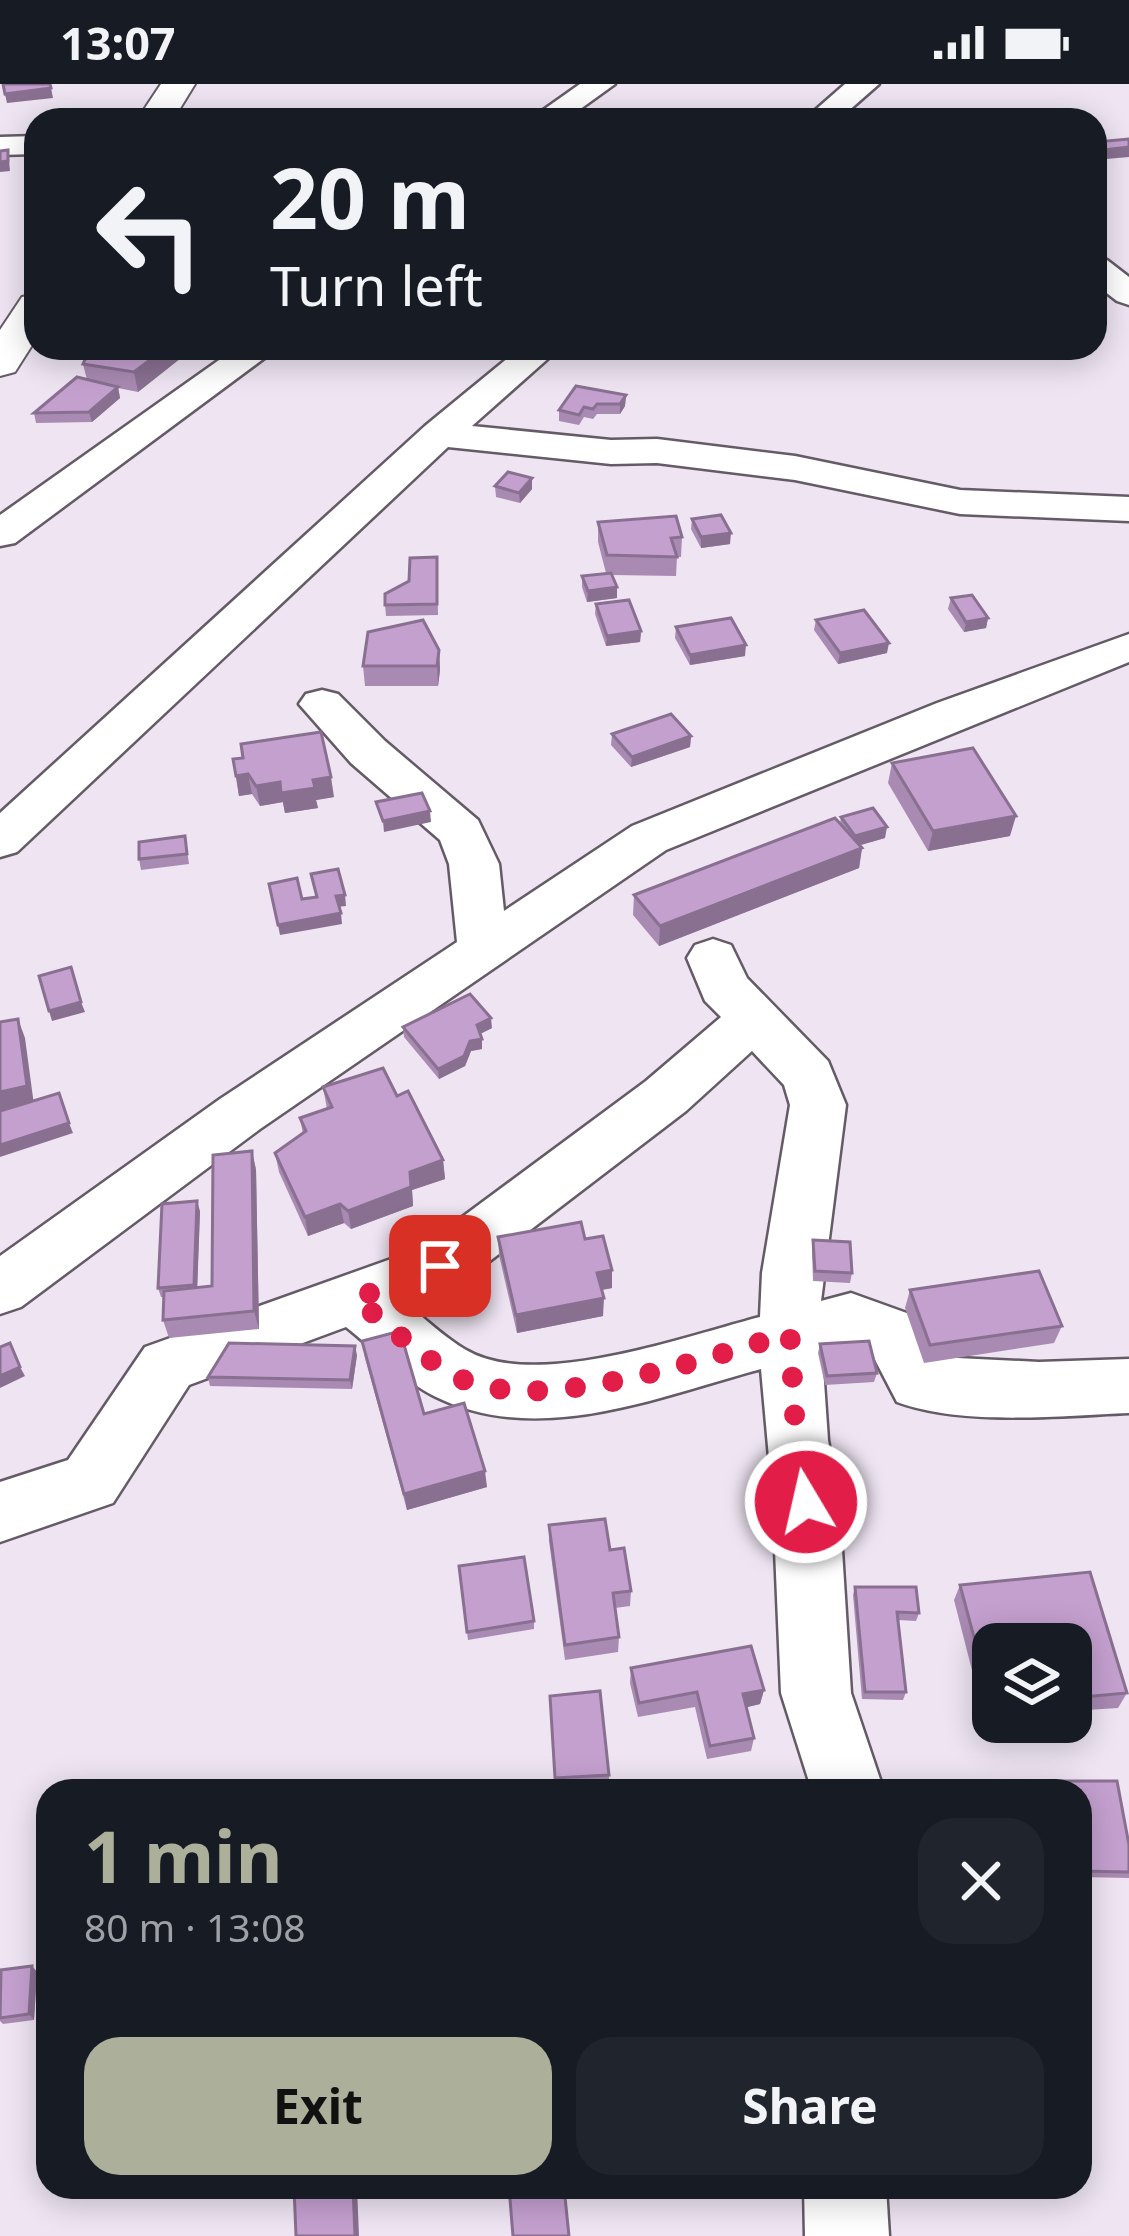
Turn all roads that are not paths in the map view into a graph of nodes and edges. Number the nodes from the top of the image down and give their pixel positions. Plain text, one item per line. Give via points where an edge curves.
1 (599, 84) edge
2 (864, 84) edge
3 (562, 108) edge
4 (834, 108) edge
5 (1107, 259) edge
6 (1129, 294) edge
7 (24, 325) edge
8 (1, 360) edge
9 (243, 360) edge
10 (528, 360) edge
11 (439, 434) junction
12 (1129, 509) edge
13 (0, 534) edge
14 (1129, 647) edge
15 (322, 704) dead end
16 (0, 840) edge
17 (483, 946) junction
18 (713, 958) dead end
19 (753, 1019) junction
20 (0, 1289) edge
21 (355, 1299) junction
22 (790, 1334) junction
23 (1129, 1386) edge
24 (0, 1513) edge
25 (844, 1779) edge
26 (846, 2199) edge
27 (848, 2236) edge

1 - 3 street
2 - 4 street
5 - 6 street
7 - 8 street
9 - 13 street
10 - 11 street
11 - 12 street via 688,454 960,502
11 - 16 street
14 - 17 street via 649,838
15 - 17 street via 461,832 474,864
17 - 20 street
18 - 19 street via 724,987
19 - 21 street via 440,1266
19 - 22 street via 809,1076 818,1105
21 - 22 street via 453,1376 532,1394 588,1388
21 - 24 street via 167,1366 90,1482
22 - 23 street via 851,1319 893,1334 919,1383
22 - 25 street via 816,1693
26 - 27 street

